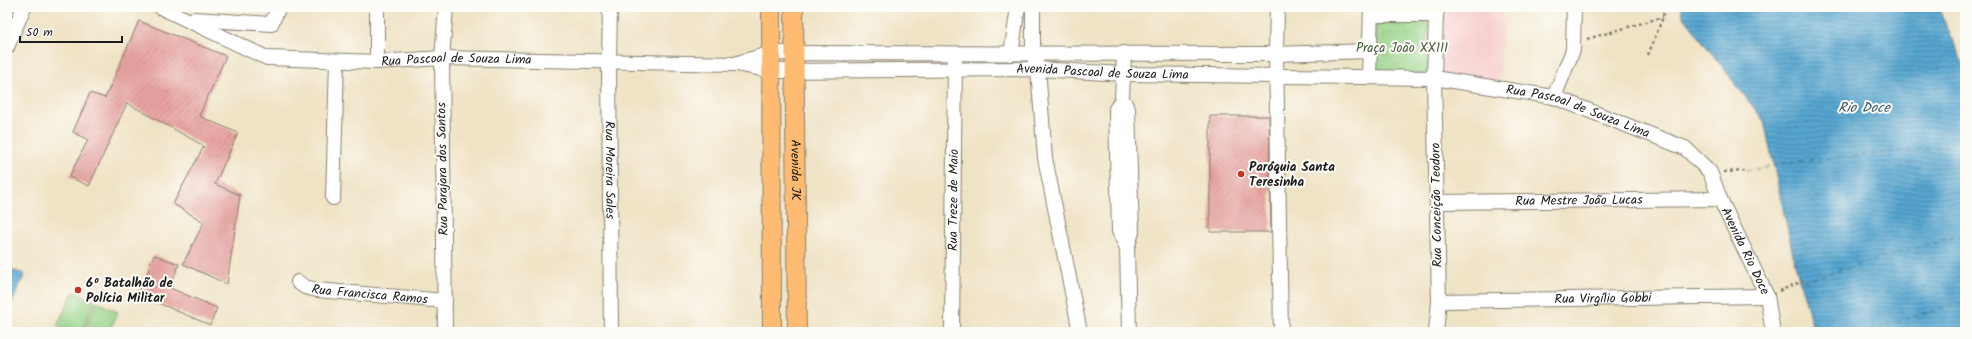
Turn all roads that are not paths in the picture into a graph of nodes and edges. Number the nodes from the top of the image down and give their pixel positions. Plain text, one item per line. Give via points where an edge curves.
1 (24, 7) edge
2 (160, 7) edge
3 (279, 7) edge
4 (377, 7) edge
5 (446, 7) edge
6 (610, 7) edge
7 (771, 7) edge
8 (794, 7) edge
9 (1018, 7) edge
10 (1034, 7) edge
11 (1277, 7) edge
12 (1574, 7) edge
13 (1371, 11) edge
14 (1437, 11) edge
15 (190, 13) edge
16 (7, 47) edge
17 (1370, 51) junction
18 (772, 52) junction
19 (793, 53) junction
20 (1124, 53) junction
21 (955, 54) junction
22 (1011, 54) junction
23 (1033, 54) junction
24 (1276, 54) junction
25 (442, 58) junction
26 (609, 60) junction
27 (337, 61) junction
28 (377, 62) junction
29 (736, 64) junction
30 (955, 69) junction
31 (1038, 69) junction
32 (772, 71) junction
33 (793, 71) junction
34 (1124, 74) junction
35 (1278, 77) junction
36 (1369, 77) junction
37 (1434, 78) junction
38 (1554, 96) junction
39 (1710, 172) joint
40 (333, 198) dead end
41 (1720, 199) junction
42 (1437, 202) junction
43 (298, 282) dead end
44 (1767, 296) junction
45 (445, 301) junction
46 (1439, 301) junction
47 (445, 332) edge
48 (611, 332) edge
49 (772, 332) edge
50 (797, 332) edge
51 (952, 332) edge
52 (1080, 332) edge
53 (1128, 332) edge
54 (1281, 332) edge
55 (1436, 332) edge
56 (1773, 332) edge

1 - 16 street
2 - 15 street, Rua Pascoal de Souza Lima
3 - 15 street via 272,24
4 - 28 street
5 - 25 street, Rua Parajara dos Santos
6 - 26 street, Rua Moreira Sales
7 - 18 main road, Avenida JK
8 - 19 main road, Avenida JK
9 - 22 street
10 - 23 street
11 - 24 street
12 - 38 street via 1572,50
13 - 14 street
13 - 17 street
14 - 37 street
15 - 27 street, Rua Pascoal de Souza Lima via 268,58
17 - 24 street, Avenida Pascoal de Souza Lima
17 - 36 street
18 - 19 street, Avenida Pascoal de Souza Lima
18 - 29 street, Rua Pascoal de Souza Lima
18 - 32 main road, Avenida JK
19 - 21 street, Avenida Pascoal de Souza Lima
19 - 33 main road, Avenida JK
20 - 23 street, Avenida Pascoal de Souza Lima
20 - 24 street, Avenida Pascoal de Souza Lima
20 - 34 street
21 - 22 street, Avenida Pascoal de Souza Lima
21 - 30 street, Rua Treze de Maio
22 - 23 street, Avenida Pascoal de Souza Lima
23 - 31 street
24 - 35 street
25 - 26 street, Rua Pascoal de Souza Lima
25 - 28 street, Rua Pascoal de Souza Lima
25 - 45 street, Rua Parajara dos Santos
26 - 29 street, Rua Pascoal de Souza Lima
26 - 48 street, Rua Moreira Sales
27 - 28 street, Rua Pascoal de Souza Lima
27 - 40 street
29 - 32 street, Rua Pascoal de Souza Lima
30 - 31 street, Avenida Pascoal de Souza Lima
30 - 33 street, Avenida Pascoal de Souza Lima
30 - 51 street, Rua Treze de Maio
31 - 34 street, Avenida Pascoal de Souza Lima
31 - 52 street via 1045,158
32 - 33 street, Avenida Pascoal de Souza Lima
32 - 49 main road, Avenida JK
33 - 50 main road, Avenida JK
34 - 35 street, Avenida Pascoal de Souza Lima
34 - 53 street via 1122,99 1116,109 1119,231 1127,248
35 - 36 street, Avenida Pascoal de Souza Lima
35 - 54 street
36 - 37 street, Avenida Pascoal de Souza Lima
37 - 38 street, Rua Pascoal de Souza Lima
37 - 42 street, Rua Conceição Teodoro
38 - 39 street, Rua Pascoal de Souza Lima via 1685,148
39 - 41 street, Avenida Rio Doce
41 - 42 street, Rua Mestre João Lucas
41 - 44 street, Avenida Rio Doce
42 - 46 street, Rua Conceição Teodoro
43 - 45 street, Rua Francisca Ramos via 316,290
44 - 46 street, Rua Virgílio Gobbi
44 - 56 street, Avenida Rio Doce
45 - 47 street, Rua Parajara dos Santos
46 - 55 street, Rua Conceição Teodoro

